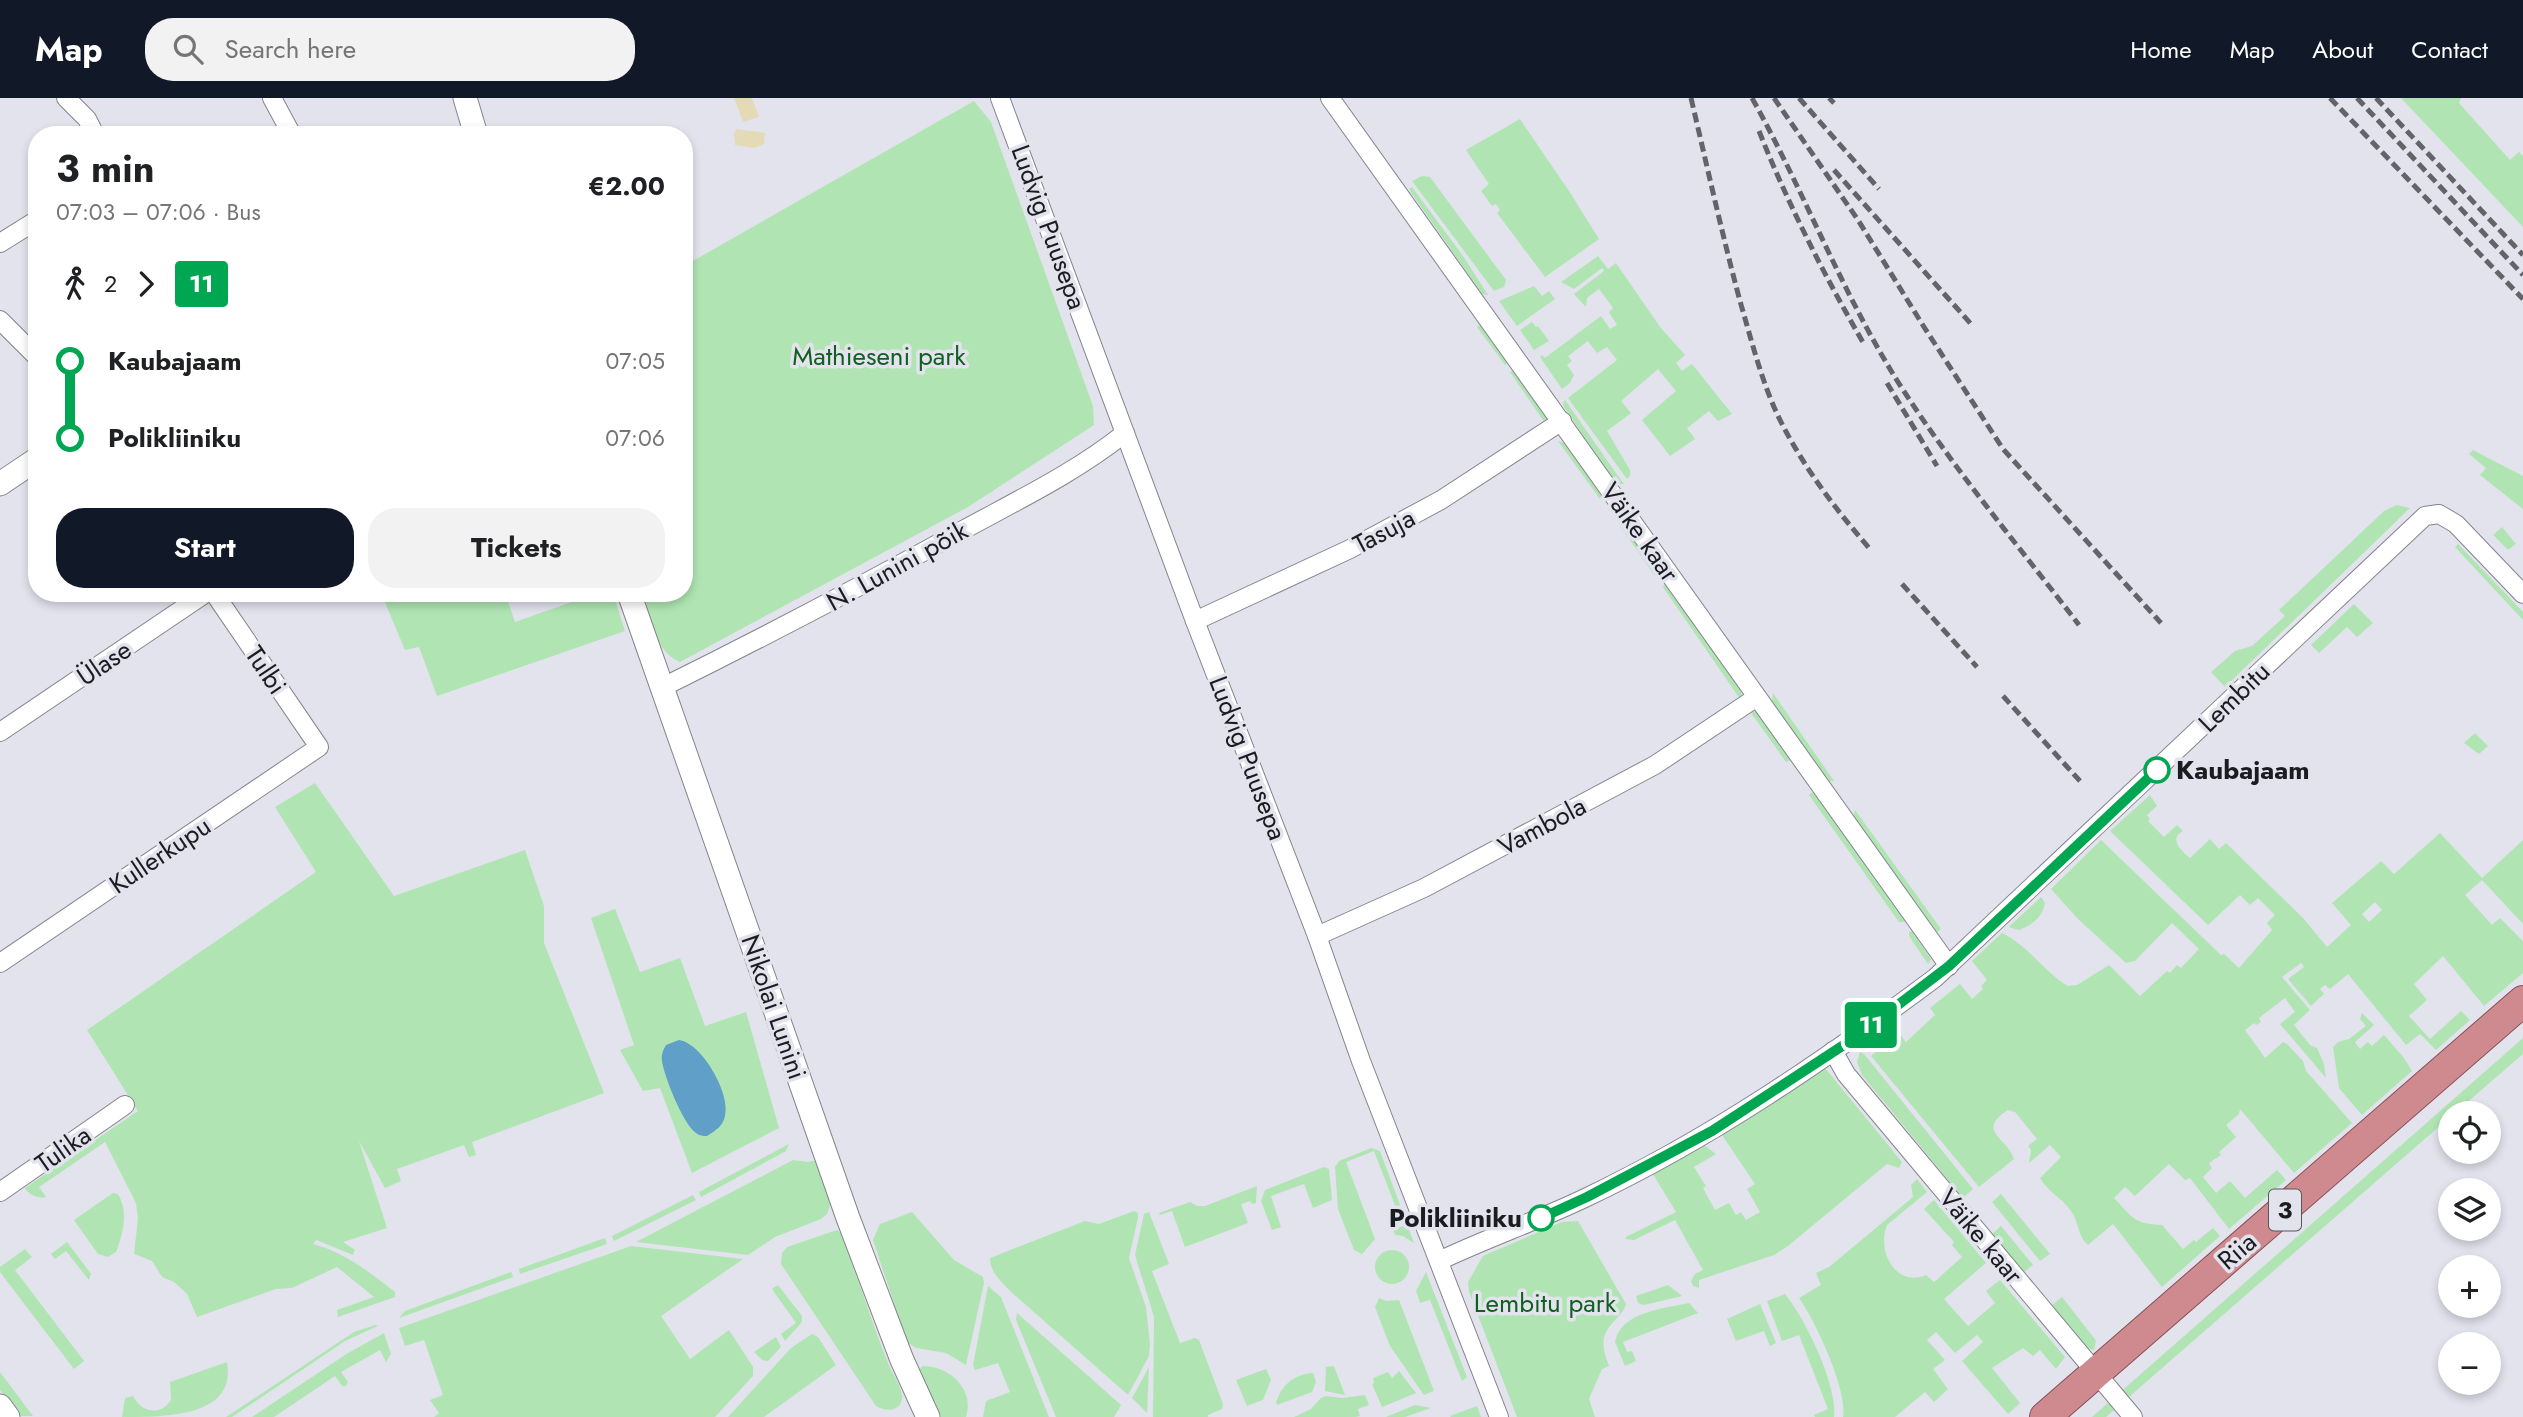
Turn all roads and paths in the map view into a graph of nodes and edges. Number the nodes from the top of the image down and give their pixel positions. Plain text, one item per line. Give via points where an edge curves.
1 (66, 98) edge
2 (272, 98) edge
3 (465, 98) edge
4 (1000, 98) edge
5 (1330, 98) edge
6 (90, 126) edge
7 (287, 126) edge
8 (473, 126) edge
9 (28, 225) edge
10 (0, 243) edge
11 (0, 320) edge
12 (28, 348) edge
13 (1562, 421) junction
14 (1125, 433) junction
15 (28, 464) edge
16 (0, 484) edge
17 (2523, 594) edge
18 (193, 602) edge
19 (220, 602) edge
20 (632, 602) edge
21 (1195, 621) junction
22 (662, 688) junction
23 (1757, 696) junction
24 (0, 732) edge
25 (319, 747) joint
26 (1317, 936) junction
27 (0, 963) edge
28 (1949, 966) junction
29 (2523, 1001) edge
30 (2523, 1026) edge
31 (1833, 1051) junction
32 (125, 1105) dead end
33 (0, 1192) edge
34 (1439, 1261) junction
35 (2103, 1380) junction
36 (0, 1406) edge
37 (8, 1417) edge
38 (928, 1417) edge
39 (1499, 1417) edge
40 (2045, 1417) edge
41 (2076, 1417) edge
42 (2133, 1417) edge

1 - 6 street
2 - 7 street
3 - 8 street
4 - 14 street, Ludvig Puusepa
5 - 13 street, Väike kaar
9 - 10 street
11 - 12 street
13 - 21 street, Tasuja via 1441,500 1350,549
13 - 23 street, Väike kaar
14 - 21 street, Ludvig Puusepa
14 - 22 street, N. Lunini põik via 1092,459 826,606
15 - 16 street
17 - 28 street, Lembitu via 2456,524 2440,514 2425,516
18 - 24 street, Ülase
19 - 25 street, Tulbi
20 - 22 street, Nikolai Lunini
21 - 26 street, Ludvig Puusepa
22 - 38 street, Nikolai Lunini via 848,1218
23 - 26 street, Vambola via 1644,771 1424,888
23 - 28 street, Väike kaar
25 - 27 street, Kullerkupu
26 - 34 street, Ludvig Puusepa
28 - 31 street, Lembitu
29 - 35 highway, Riia / 3
30 - 35 highway, Riia / 3
31 - 34 street, Lembitu via 1712,1131 1587,1197
31 - 35 street, Väike kaar via 1846,1074
32 - 33 street, Tulika
34 - 39 street, Ludvig Puusepa
35 - 40 highway, Riia / 3
35 - 41 highway, Riia / 3
35 - 42 street, Väike kaar
36 - 37 street

